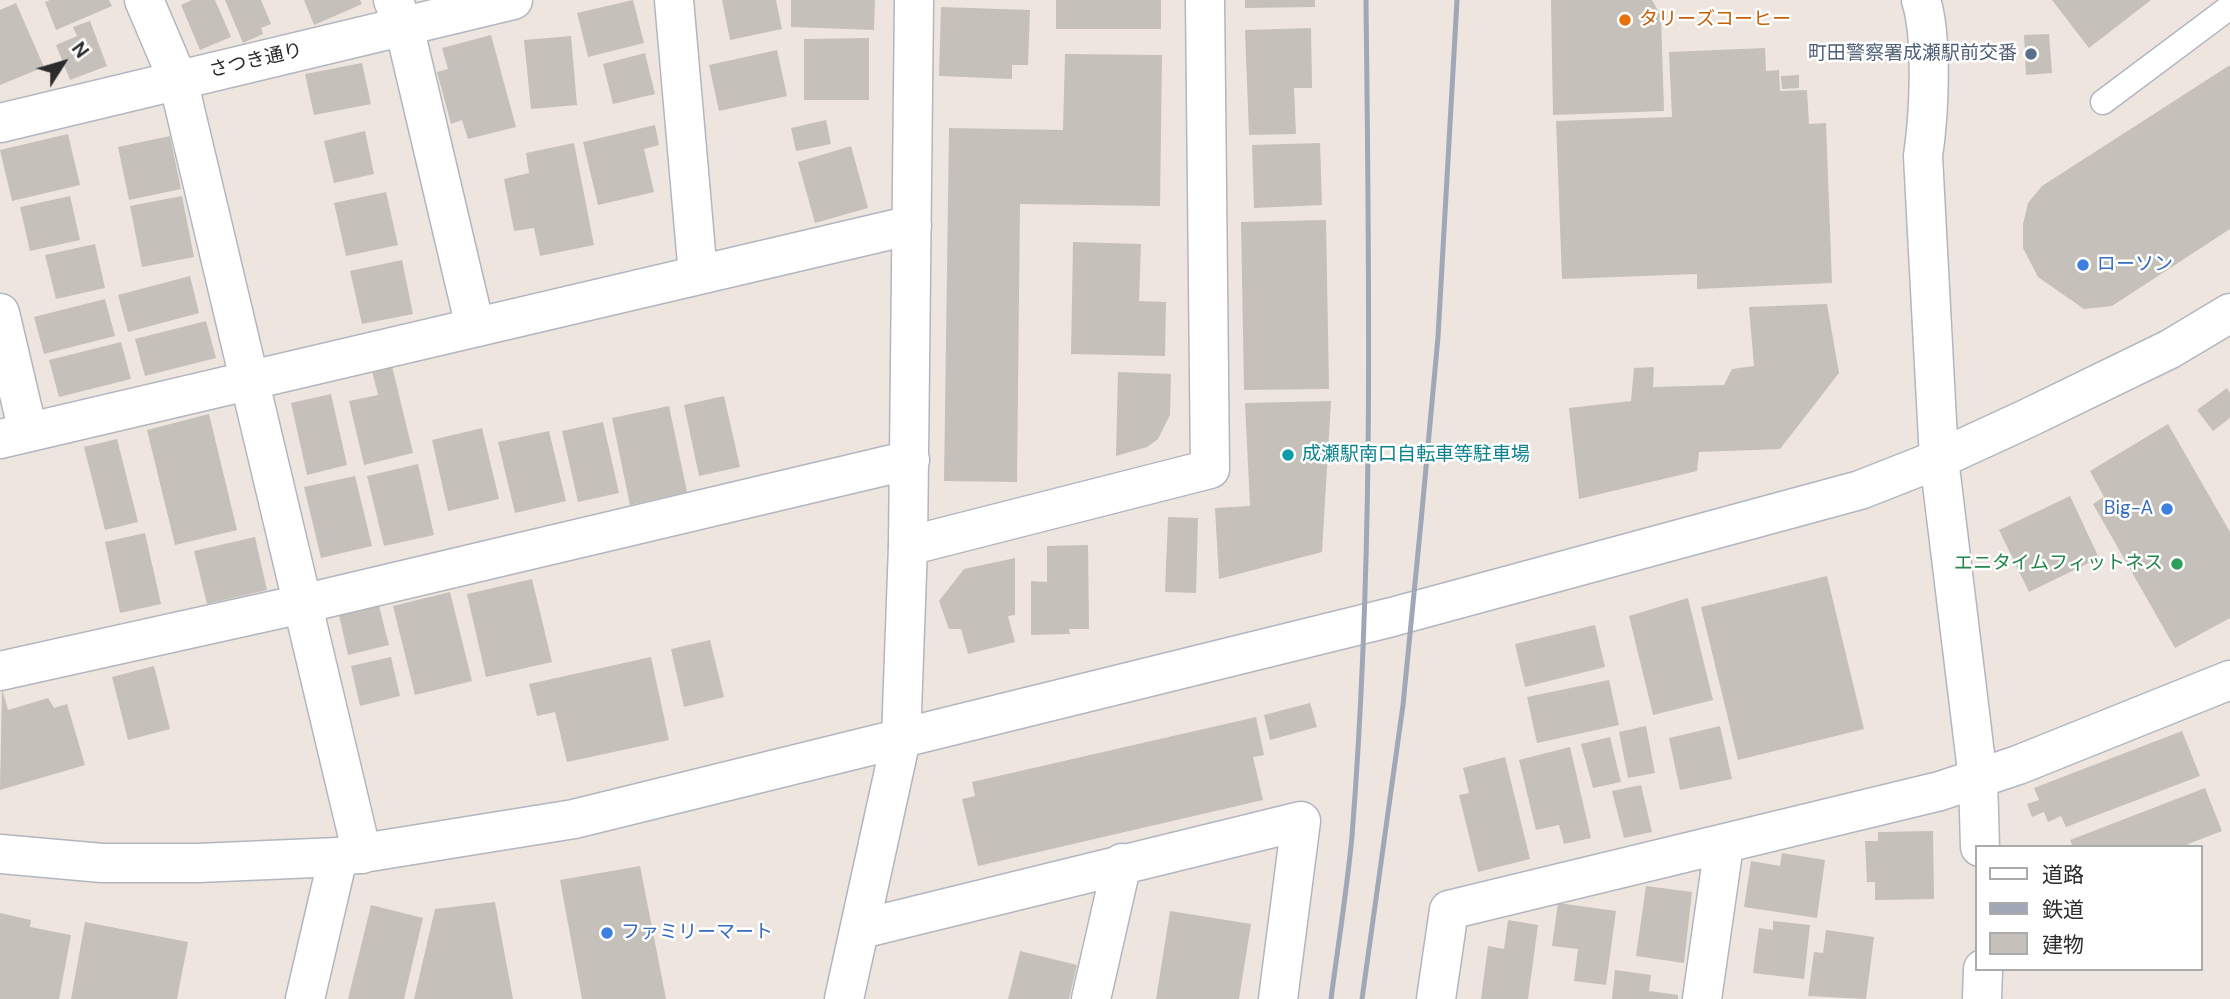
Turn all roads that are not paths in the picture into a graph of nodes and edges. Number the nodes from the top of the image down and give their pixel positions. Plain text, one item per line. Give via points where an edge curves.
1 (144, 0) edge
2 (513, 0) edge
3 (674, 0) edge
4 (914, 0) edge
5 (1205, 0) edge
6 (1914, 0) edge
7 (1921, 0) edge
8 (2230, 7) edge
9 (398, 13) edge
10 (178, 80) junction
11 (2104, 102) dead end
12 (0, 122) edge
13 (1923, 156) junction
14 (912, 225) junction
15 (698, 275) junction
16 (0, 313) edge
17 (2230, 313) edge
18 (475, 327) junction
19 (248, 381) junction
20 (14, 436) edge
21 (1939, 459) junction
22 (910, 460) junction
23 (908, 546) junction
24 (302, 604) junction
25 (0, 671) edge
26 (2230, 680) edge
27 (901, 739) junction
28 (1978, 779) junction
29 (1724, 845) junction
30 (1980, 845) edge
31 (0, 853) edge
32 (350, 856) junction
33 (1122, 863) junction
34 (862, 929) junction
35 (1983, 971) edge
36 (305, 999) edge
37 (844, 999) edge
38 (1091, 999) edge
39 (1278, 999) edge
40 (1436, 999) edge
41 (1702, 999) edge
42 (1983, 999) edge

1 - 10 street
2 - 9 street, さつき通り
3 - 15 street
4 - 14 street
5 - 23 street via 1210,469
6 - 13 street via 1910,10 1913,134
7 - 13 street via 1926,15 1927,83
8 - 11 lane
9 - 10 street, さつき通り
9 - 18 street
10 - 12 street, さつき通り
10 - 19 street
13 - 21 street
14 - 15 street
14 - 22 street
15 - 18 street
16 - 20 street
17 - 21 street via 2171,349
18 - 19 street
19 - 20 street
19 - 24 street
21 - 27 street via 1860,490 1392,617
21 - 28 street
22 - 23 street
22 - 24 street
23 - 27 street
24 - 25 street
24 - 32 street
26 - 28 street
27 - 32 street via 574,819
27 - 34 street
28 - 29 street
28 - 30 street
29 - 40 street via 1449,910
29 - 41 street
31 - 32 street via 102,863
32 - 36 street
33 - 34 street
33 - 38 street
33 - 39 street via 1301,821
34 - 37 street
35 - 42 street

